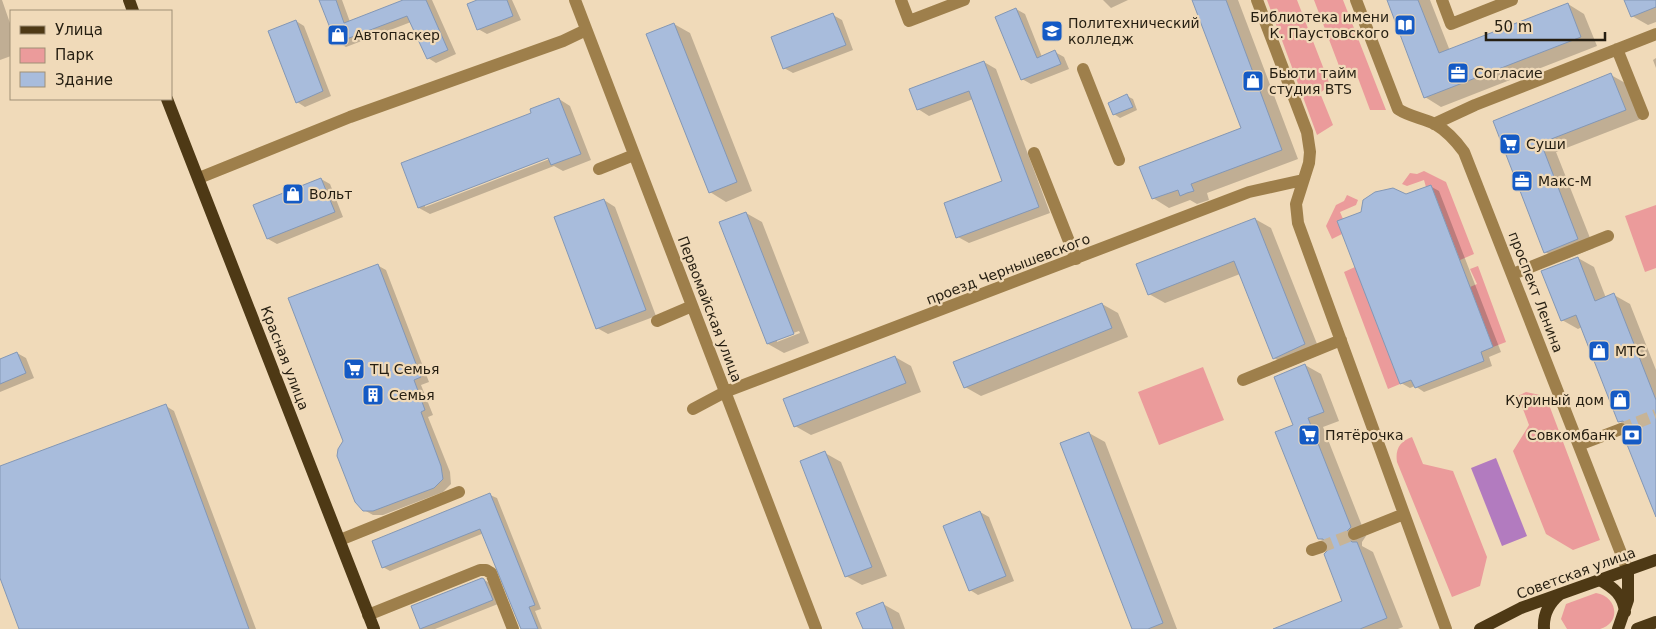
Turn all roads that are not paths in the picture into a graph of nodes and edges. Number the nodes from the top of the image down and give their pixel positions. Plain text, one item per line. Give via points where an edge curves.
1 (575, 0) edge
2 (901, 0) edge
3 (964, 0) edge
4 (1257, 0) edge
5 (1356, 0) edge
6 (1442, 0) edge
7 (1512, 0) edge
8 (586, 30) junction
9 (1656, 34) edge
10 (1617, 49) junction
11 (1083, 69) dead end
12 (167, 100) edge
13 (1643, 114) dead end
14 (1434, 124) junction
15 (1034, 153) dead end
16 (634, 155) junction
17 (1119, 160) dead end
18 (599, 169) dead end
19 (199, 178) junction
20 (1303, 180) junction
21 (1608, 236) dead end
22 (1076, 259) junction
23 (1513, 274) junction
24 (692, 306) junction
25 (657, 321) dead end
26 (1341, 340) junction
27 (1243, 380) dead end
28 (725, 392) junction
29 (693, 409) dead end
30 (1620, 428) tunnel mouth
31 (1579, 445) junction
32 (459, 492) dead end
33 (1404, 514) junction
34 (1354, 534) tunnel mouth
35 (340, 540) junction
36 (1656, 560) edge
37 (1628, 571) junction
38 (1600, 580) junction
39 (1566, 590) junction
40 (1625, 614) junction
41 (368, 615) junction
42 (1656, 622) edge
43 (374, 629) edge
44 (513, 629) edge
45 (816, 629) edge
46 (1446, 629) edge
47 (1480, 629) edge
48 (1544, 629) edge
49 (1618, 629) edge
50 (1638, 629) edge

1 - 8 street, Первомайская улица
2 - 3 street via 909,21
4 - 20 street via 1306,132 1310,152
5 - 14 street, проспект Ленина via 1398,109 1408,116
6 - 7 street via 1451,24
8 - 16 street, Первомайская улица
8 - 19 street via 350,117
9 - 10 street
10 - 13 street
10 - 14 street
11 - 17 street
12 - 19 main road, Красная улица
14 - 23 street, проспект Ленина via 1455,139 1464,152
15 - 22 street
16 - 18 street
16 - 24 street, Первомайская улица
19 - 35 main road, Красная улица
20 - 22 street, проезд Чернышевского via 1249,192
20 - 26 street via 1296,204 1298,223
21 - 23 street
22 - 28 street, проезд Чернышевского
23 - 31 street, проспект Ленина
24 - 25 street
24 - 28 street, Первомайская улица
26 - 27 street
26 - 33 street
28 - 29 street, проезд Чернышевского
28 - 45 street, Первомайская улица
30 - 31 street
31 - 37 street, проспект Ленина
32 - 35 street
33 - 34 street
33 - 46 street
35 - 41 main road, Красная улица
36 - 37 main road, Советская улица
37 - 38 main road, Советская улица
37 - 40 main road, проспект Ленина via 1630,588
38 - 39 main road, Советская улица
38 - 40 main road via 1621,597
39 - 47 main road, Советская улица
39 - 48 main road via 1548,608
40 - 49 main road, проспект Ленина
41 - 43 main road, Красная улица
41 - 44 street via 486,570 491,573
42 - 50 main road

